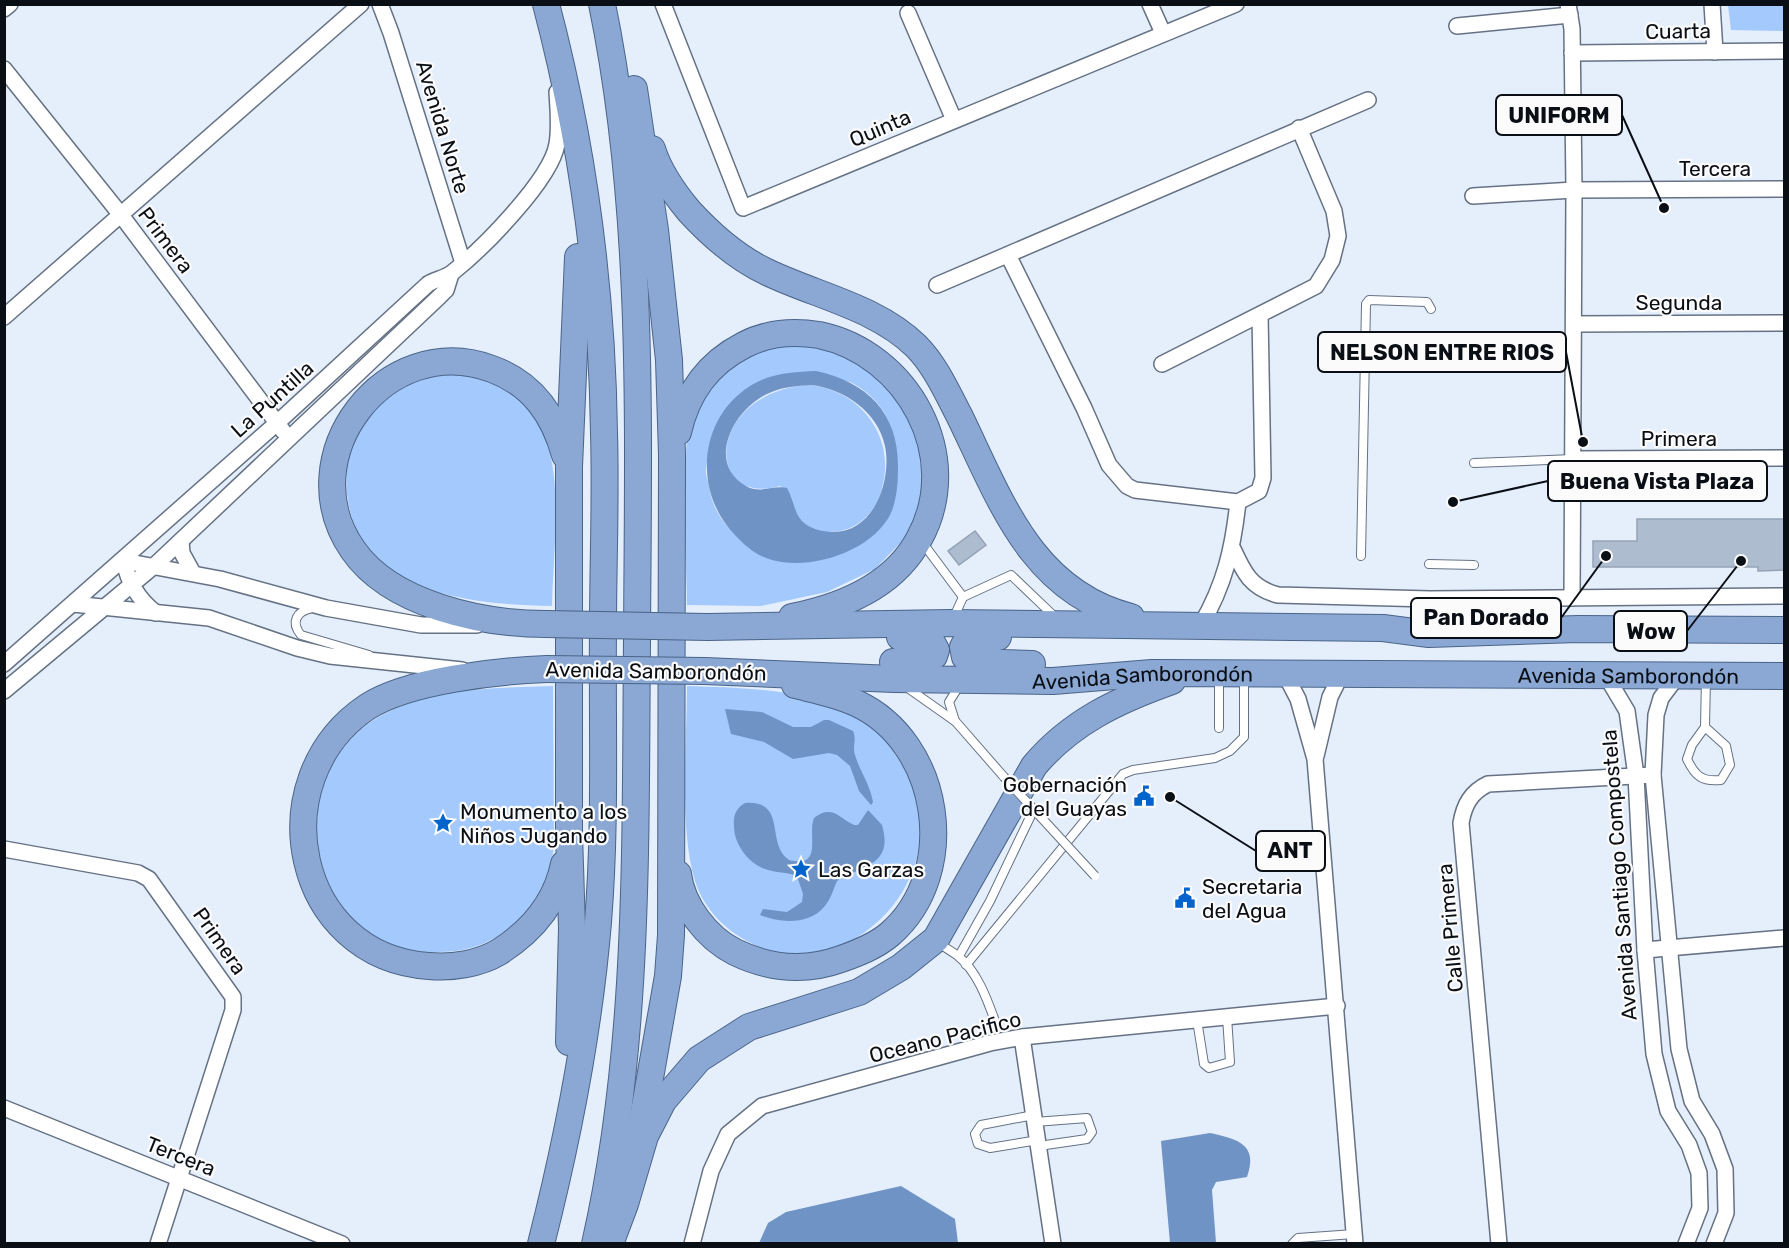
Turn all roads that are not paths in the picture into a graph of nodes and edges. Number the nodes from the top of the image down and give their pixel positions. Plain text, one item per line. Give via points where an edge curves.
1 (10, 4) edge
2 (360, 4) edge
3 (380, 4) edge
4 (546, 4) edge
5 (602, 4) edge
6 (616, 4) edge
7 (1150, 4) edge
8 (1236, 4) edge
9 (1712, 4) edge
10 (663, 5) edge
11 (4, 9) edge
12 (1569, 10) edge
13 (908, 13) dead end
14 (1457, 26) dead end
15 (1163, 33) junction
16 (556, 41) junction
17 (1785, 51) edge
18 (1715, 52) junction
19 (1572, 53) junction
20 (4, 69) edge
21 (633, 80) junction
22 (1368, 100) dead end
23 (954, 120) junction
24 (573, 124) junction
25 (1299, 128) junction
26 (1785, 189) edge
27 (1574, 190) junction
28 (1473, 196) dead end
29 (121, 215) junction
30 (1008, 255) junction
31 (463, 263) junction
32 (451, 274) junction
33 (937, 285) dead end
34 (1431, 309) dead end
35 (1260, 315) junction
36 (4, 316) edge
37 (1785, 323) edge
38 (1574, 324) junction
39 (1162, 364) dead end
40 (277, 423) junction
41 (288, 439) junction
42 (672, 456) junction
43 (1785, 458) edge
44 (1574, 459) junction
45 (1474, 462) dead end
46 (569, 467) junction
47 (1238, 502) junction
48 (919, 539) junction
49 (181, 541) junction
50 (1233, 549) junction
51 (1361, 556) dead end
52 (124, 561) junction
53 (1429, 564) dead end
54 (1474, 565) dead end
55 (154, 566) junction
56 (193, 573) junction
57 (131, 585) junction
58 (1785, 596) edge
59 (963, 597) junction
60 (1572, 598) junction
61 (73, 604) junction
62 (104, 608) junction
63 (326, 608) junction
64 (156, 613) junction
65 (951, 623) junction
66 (537, 624) junction
67 (1062, 624) junction
68 (1123, 624) junction
69 (1192, 625) junction
70 (743, 626) junction
71 (811, 627) junction
72 (1785, 630) edge
73 (1785, 661) edge
74 (4, 664) edge
75 (390, 664) junction
76 (672, 670) junction
77 (742, 672) junction
78 (500, 673) junction
79 (779, 673) junction
80 (1152, 673) junction
81 (1206, 674) junction
82 (1245, 674) junction
83 (1285, 674) junction
84 (1342, 674) junction
85 (1605, 674) junction
86 (1679, 674) junction
87 (1708, 675) junction
88 (1785, 676) edge
89 (894, 679) junction
90 (971, 680) junction
91 (4, 691) edge
92 (956, 722) junction
93 (1705, 727) junction
94 (1219, 728) dead end
95 (1315, 759) junction
96 (1636, 776) junction
97 (1653, 776) junction
98 (1033, 811) junction
99 (671, 825) junction
100 (569, 834) junction
101 (4, 849) edge
102 (1095, 876) dead end
103 (1785, 938) edge
104 (936, 939) junction
105 (1668, 948) junction
106 (1645, 950) junction
107 (959, 956) junction
108 (966, 965) junction
109 (1336, 1006) junction
110 (1227, 1017) junction
111 (1197, 1020) junction
112 (995, 1021) dead end
113 (1023, 1037) junction
114 (1684, 1072) junction
115 (1660, 1077) junction
116 (4, 1108) edge
117 (1034, 1118) junction
118 (1038, 1143) junction
119 (635, 1163) junction
120 (558, 1177) junction
121 (179, 1178) junction
122 (1354, 1239) edge
123 (158, 1244) edge
124 (342, 1244) edge
125 (541, 1244) edge
126 (595, 1244) edge
127 (610, 1244) edge
128 (692, 1244) edge
129 (1053, 1244) edge
130 (1292, 1244) edge
131 (1499, 1244) edge
132 (1686, 1244) edge
133 (1714, 1244) edge

1 - 11 street
2 - 29 street
3 - 31 street, Avenida Norte
4 - 16 highway
5 - 126 highway via 619,99 628,191 637,327 638,467 631,989 613,1144
6 - 21 highway
7 - 15 street
8 - 15 street, Quinta
9 - 18 street
10 - 23 street, Quinta via 743,208
12 - 14 street
12 - 19 street
13 - 23 street
15 - 23 street, Quinta
16 - 24 highway
16 - 31 street, La Puntilla via 558,131 554,154 540,180
17 - 18 street, Cuarta
18 - 19 street, Cuarta
19 - 27 street
20 - 29 street, Primera
21 - 42 highway via 656,230 668,348
21 - 69 highway via 653,153 682,202 706,229 765,272 882,320 919,349 949,396 1019,535 1046,569 1101,608 1135,618
22 - 25 street
24 - 46 highway via 579,275
24 - 120 highway via 600,330 604,433 601,850 590,1000
25 - 30 street
25 - 35 street via 1334,211 1337,248 1316,285
26 - 27 street, Tercera
27 - 28 street, Tercera
27 - 38 street
29 - 36 street
29 - 40 street, Primera
30 - 33 street
30 - 47 street via 1109,465 1120,478 1135,490
31 - 32 street, La Puntilla
32 - 40 street, La Puntilla via 428,284
32 - 41 street, La Puntilla via 446,290
34 - 51 lane via 1427,302 1369,300 1366,304
35 - 39 street
35 - 47 street via 1263,478 1259,491
37 - 38 street, Segunda
38 - 44 street
40 - 41 street, Primera
40 - 52 street, La Puntilla
41 - 49 street, La Puntilla
42 - 48 highway via 684,407 693,390 704,375 734,350 772,335 790,333 811,334 851,345 889,370 906,388 929,433 934,482
42 - 76 highway
43 - 44 street, Primera
44 - 45 lane
44 - 60 street
46 - 66 highway, Avenida Samborondón via 559,432 534,395 501,372 464,362 428,364 380,386 353,414 338,447 333,485 336,509 352,549 368,567 401,591 437,606
46 - 100 highway
47 - 50 street
48 - 59 lane
48 - 70 highway via 895,570 858,596 818,612
49 - 55 street, La Puntilla
49 - 56 street via 182,553
50 - 60 street via 1253,584 1278,595
50 - 69 street via 1218,597
52 - 55 street
52 - 57 street
52 - 61 street, La Puntilla
53 - 54 lane
55 - 56 street
55 - 57 street, La Puntilla
56 - 63 street
57 - 62 street, La Puntilla
57 - 64 street
58 - 60 street
59 - 65 lane
59 - 67 lane via 1011,575
61 - 62 street
61 - 74 street, La Puntilla
62 - 64 street
62 - 91 street, La Puntilla
63 - 66 street via 420,625
63 - 75 lane via 298,614 295,624 301,635 357,650
64 - 75 street via 209,618 297,648
65 - 67 highway, Avenida Samborondón
65 - 71 highway, Avenida Samborondón
66 - 70 highway, Avenida Samborondón, bridge
67 - 68 highway, Avenida Samborondón
68 - 69 highway, Avenida Samborondón
68 - 80 highway via 1056,636 973,637 965,643 963,652 973,662 1056,664
69 - 72 highway, Avenida Samborondón via 1383,628 1429,634 1578,629
70 - 71 highway, Avenida Samborondón
71 - 79 highway via 930,639 936,650 929,661 922,663 847,662
73 - 87 highway via 1739,661
75 - 78 street
76 - 77 highway, Avenida Samborondón, bridge
76 - 78 highway, Avenida Samborondón, bridge via 548,669
76 - 99 highway
77 - 79 highway, Avenida Samborondón
77 - 99 highway via 856,703 883,721 908,747 925,779 933,821 931,860 916,900 897,927 873,946 807,967 767,965 731,950 712,936 688,905 680,890
78 - 100 highway, Avenida Samborondón via 440,682 386,698 368,707 337,736 318,763 304,803 303,841 314,885 325,906 347,930 380,952 423,966 475,962 493,956 524,935 550,904
79 - 89 highway, Avenida Samborondón
80 - 81 highway, Avenida Samborondón
80 - 90 highway, Avenida Samborondón via 1053,681
81 - 82 highway, Avenida Samborondón
81 - 94 lane
81 - 104 highway via 1122,699 1054,742 1034,766
82 - 83 highway, Avenida Samborondón
82 - 108 lane via 1244,737 1230,751 1215,758 1123,774
83 - 84 highway, Avenida Samborondón
83 - 95 street via 1298,699
84 - 85 highway, Avenida Samborondón
84 - 95 street via 1330,698
85 - 86 highway, Avenida Samborondón
85 - 96 street, Avenida Santiago Compostela via 1627,711
86 - 87 highway, Avenida Samborondón
86 - 97 street, Avenida Santiago Compostela via 1661,699 1656,715
87 - 88 highway, Avenida Samborondón
87 - 93 lane
89 - 90 highway, Avenida Samborondón
89 - 92 lane
90 - 92 lane via 955,689 949,702
92 - 98 lane, bridge
93 - 93 lane via 1687,759 1694,774 1708,781 1721,780 1730,765 1726,746
95 - 109 street
96 - 97 street, Calle Primera
96 - 106 street, Avenida Santiago Compostela
96 - 131 street, Calle Primera via 1488,784 1477,789 1463,809 1461,823
97 - 105 street, Avenida Santiago Compostela
98 - 102 lane, bridge
98 - 107 lane
99 - 119 highway via 668,976
100 - 120 highway via 570,1026
101 - 121 street, Primera via 138,873 149,879 233,997 233,1010
103 - 105 street
104 - 107 lane
104 - 119 highway via 860,992 749,1027 699,1059 663,1101
105 - 106 street
105 - 114 street, Avenida Santiago Compostela
106 - 115 street, Avenida Santiago Compostela via 1654,1054
107 - 108 lane
108 - 112 lane via 986,995
109 - 110 street, Oceano Pacifico
109 - 122 street
110 - 111 street, Oceano Pacifico
110 - 111 lane via 1230,1062 1209,1068 1204,1064
111 - 113 street, Oceano Pacifico
113 - 117 street
113 - 128 street, Oceano Pacifico via 762,1106 728,1134 711,1171
114 - 115 street
114 - 133 street, Avenida Santiago Compostela via 1692,1101 1712,1134 1725,1169 1726,1213
115 - 132 street, Avenida Santiago Compostela via 1668,1111 1689,1146 1699,1173 1700,1209
116 - 121 street, Tercera
117 - 118 street
117 - 118 lane via 1087,1118 1092,1132 1087,1139
117 - 118 lane via 981,1125 975,1134 978,1144 990,1148
118 - 129 street
119 - 127 highway
120 - 125 highway
121 - 123 street, Primera
121 - 124 street, Tercera
122 - 130 lane via 1298,1238

